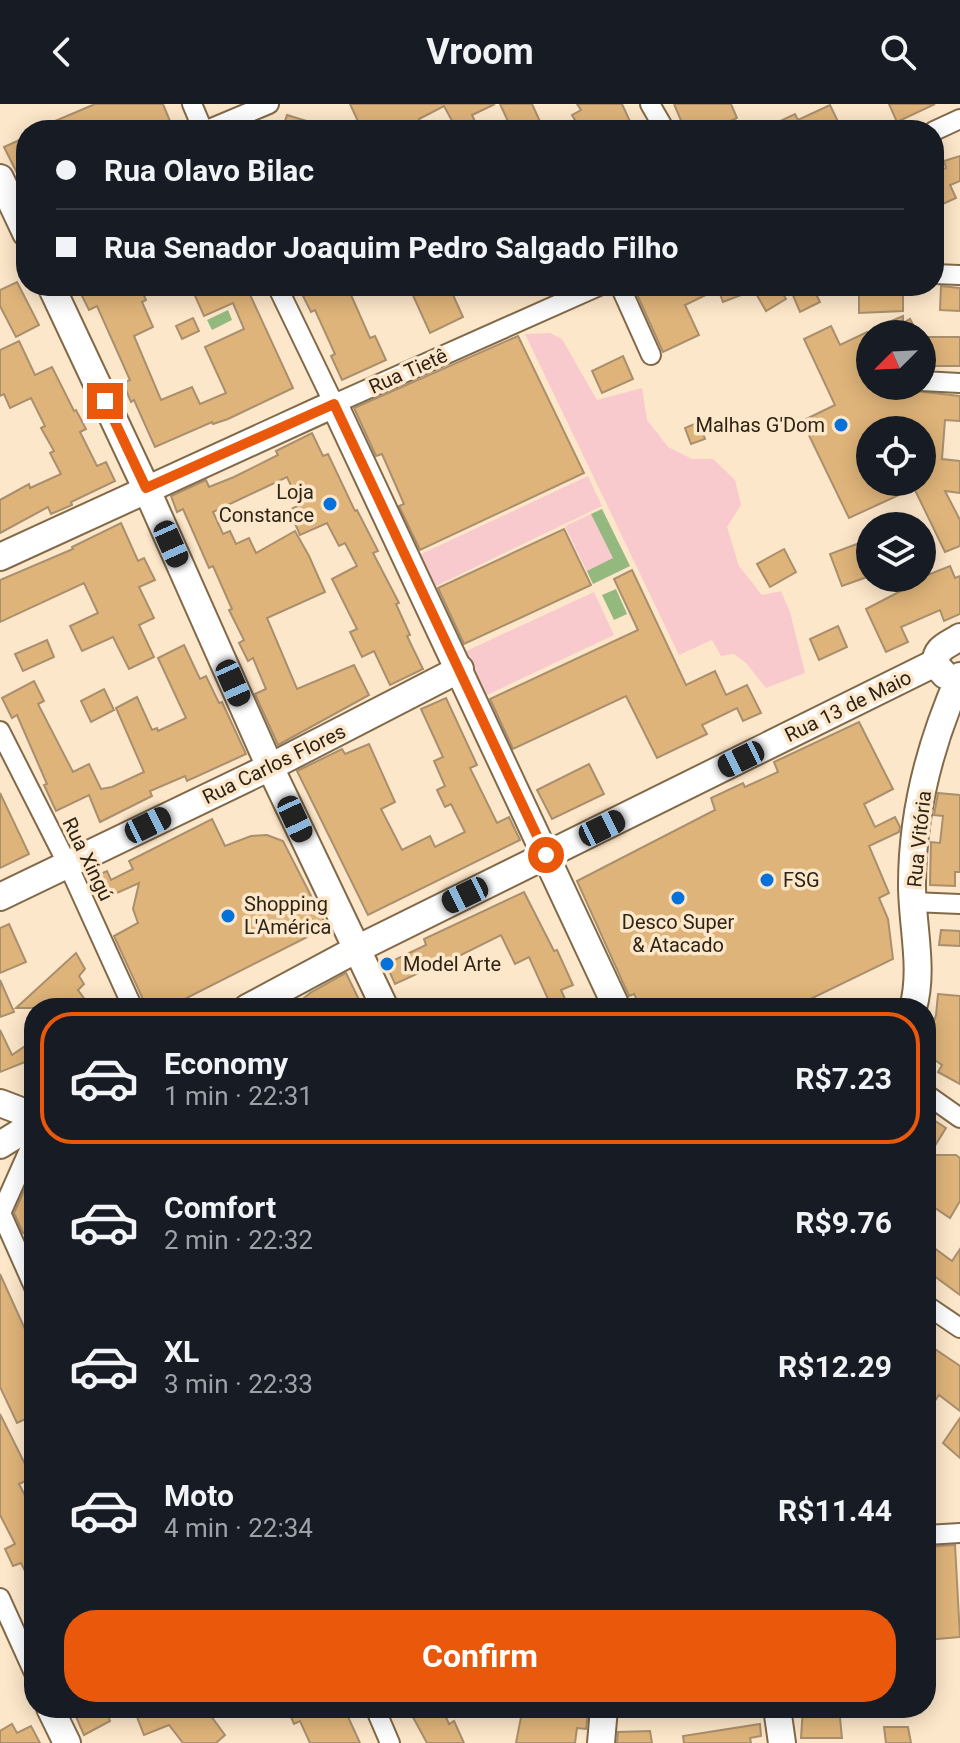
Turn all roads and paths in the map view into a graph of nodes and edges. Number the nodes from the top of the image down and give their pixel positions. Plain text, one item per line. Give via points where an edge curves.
1 (269, 104) edge
2 (230, 120) edge
3 (0, 178) edge
4 (16, 215) edge
5 (56, 296) edge
6 (282, 296) edge
7 (577, 296) edge
8 (624, 296) edge
9 (651, 355) dead end
10 (936, 382) edge
11 (960, 383) edge
12 (334, 404) junction
13 (146, 488) junction
14 (0, 557) edge
15 (951, 648) edge
16 (460, 669) junction
17 (960, 675) edge
18 (0, 731) edge
19 (270, 767) junction
20 (546, 855) junction
21 (68, 865) junction
22 (0, 897) edge
23 (912, 902) junction
24 (960, 904) edge
25 (357, 949) junction
26 (128, 998) edge
27 (266, 998) edge
28 (380, 998) edge
29 (612, 998) edge
30 (914, 998) edge
31 (936, 1101) edge
32 (0, 1103) edge
33 (24, 1112) edge
34 (960, 1118) edge
35 (24, 1130) edge
36 (0, 1145) edge
37 (24, 1161) edge
38 (1, 1213) edge
39 (24, 1265) edge
40 (936, 1312) edge
41 (960, 1328) edge
42 (960, 1533) edge
43 (936, 1534) edge
44 (0, 1598) edge
45 (24, 1651) edge
46 (55, 1718) edge
47 (379, 1718) edge
48 (603, 1718) edge
49 (778, 1718) edge
50 (67, 1743) edge
51 (390, 1743) edge
52 (601, 1743) edge
53 (782, 1743) edge

1 - 2 street
3 - 4 main road
5 - 13 main road
6 - 12 street
7 - 12 street, Rua Tietê
8 - 9 street
10 - 11 street
12 - 13 main road, Rua Tietê
12 - 16 main road
13 - 14 main road, Rua Tietê
13 - 19 main road
15 - 17 main road via 938,670 946,676
15 - 20 main road, Rua 13 de Maio
16 - 19 main road, Rua Carlos Flores
16 - 20 main road
17 - 23 main road, Rua Vitória via 944,711 919,808
18 - 21 street, Rua Xingú
19 - 21 main road, Rua Carlos Flores
19 - 25 main road
20 - 25 main road, Rua 13 de Maio
20 - 29 main road
21 - 22 main road, Rua Carlos Flores
21 - 26 street, Rua Xingú
23 - 24 street
23 - 30 main road, Rua Vitória
25 - 27 main road, Rua 13 de Maio
25 - 28 main road
31 - 34 street
32 - 33 main road
35 - 36 main road
37 - 38 street
38 - 39 street
40 - 41 street
42 - 43 street
44 - 45 street
46 - 50 main road
47 - 51 street
48 - 52 main road
49 - 53 main road

